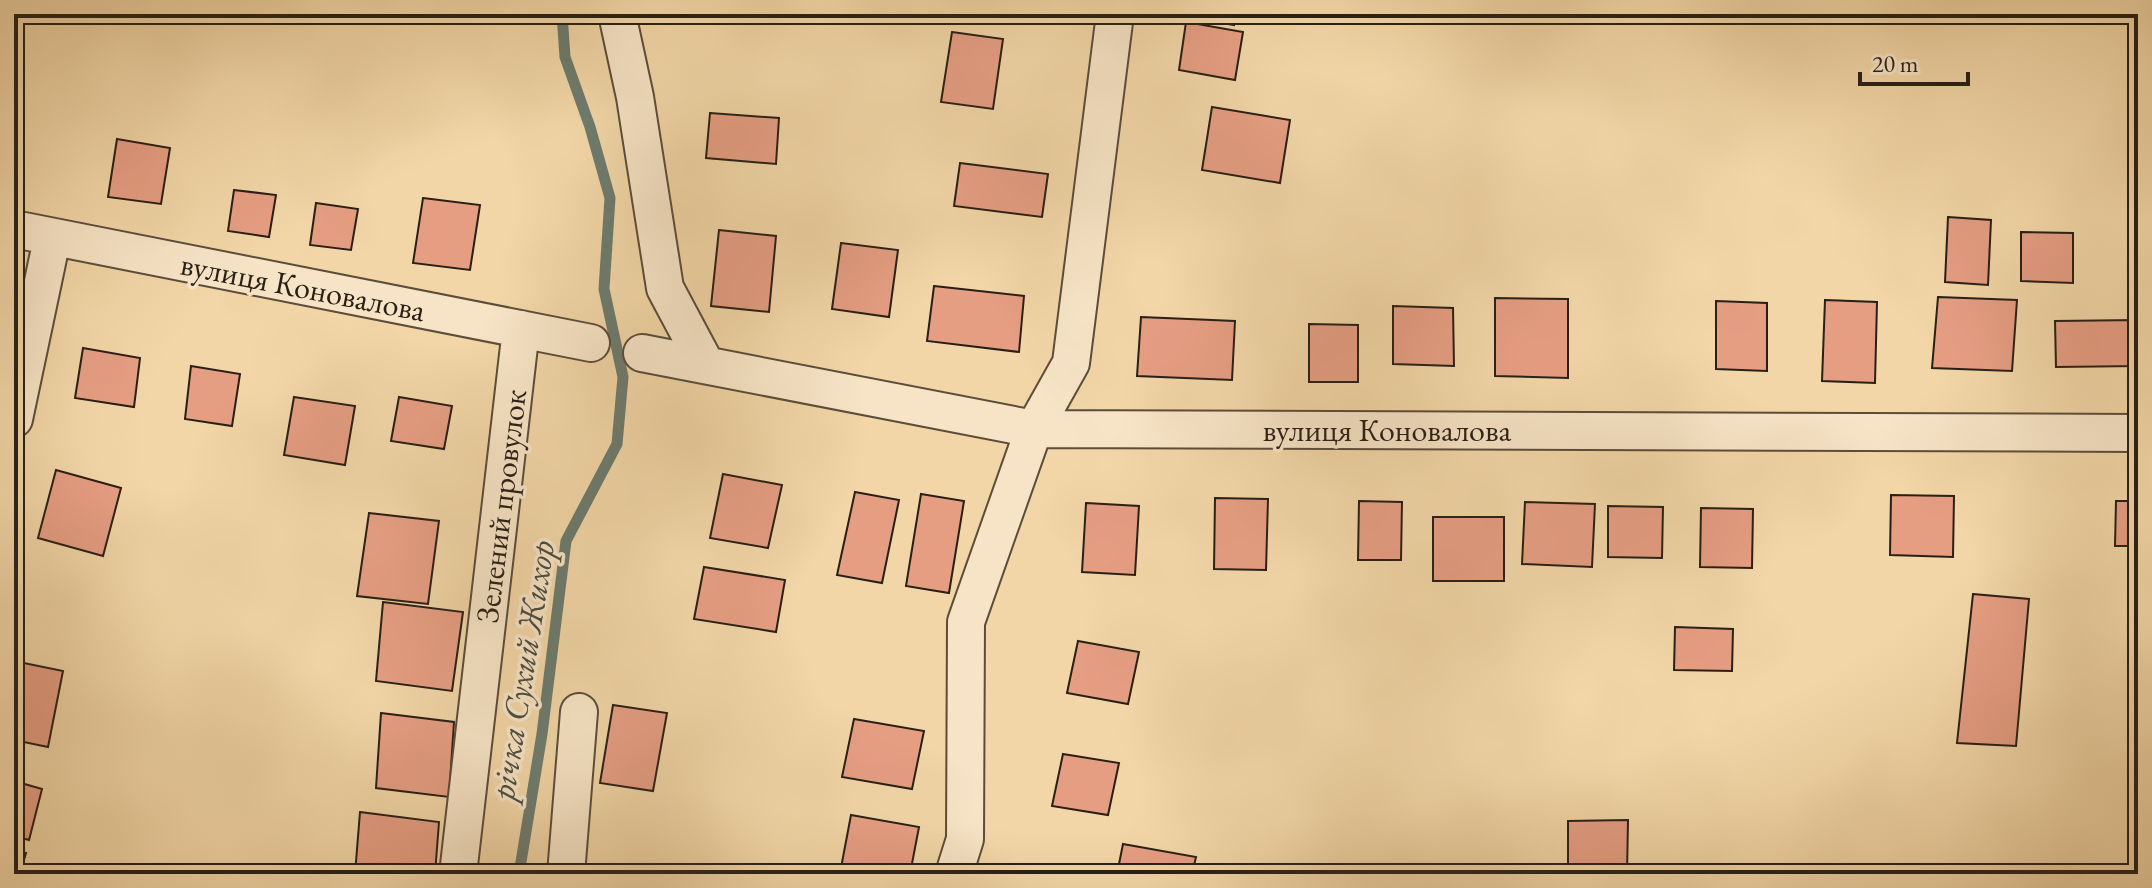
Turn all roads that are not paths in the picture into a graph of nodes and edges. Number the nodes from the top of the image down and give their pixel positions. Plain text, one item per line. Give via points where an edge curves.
1 (617, 14) edge
2 (1115, 14) edge
3 (14, 229) edge
4 (52, 239) junction
5 (521, 329) junction
6 (591, 343) dead end
7 (642, 353) dead end
8 (706, 365) junction
9 (14, 419) edge
10 (1034, 429) junction
11 (2138, 433) edge
12 (579, 712) dead end
13 (458, 874) edge
14 (566, 874) edge
15 (954, 874) edge

1 - 8 street via 665,288
2 - 10 street via 1071,363
3 - 4 street, вулиця Коновалова
4 - 5 street, вулиця Коновалова
4 - 9 street
5 - 6 street, вулиця Коновалова
5 - 13 street, Зелений провулок
7 - 8 street, вулиця Коновалова
8 - 10 street, вулиця Коновалова
10 - 11 street, вулиця Коновалова
10 - 15 street via 966,622 965,839
12 - 14 street

